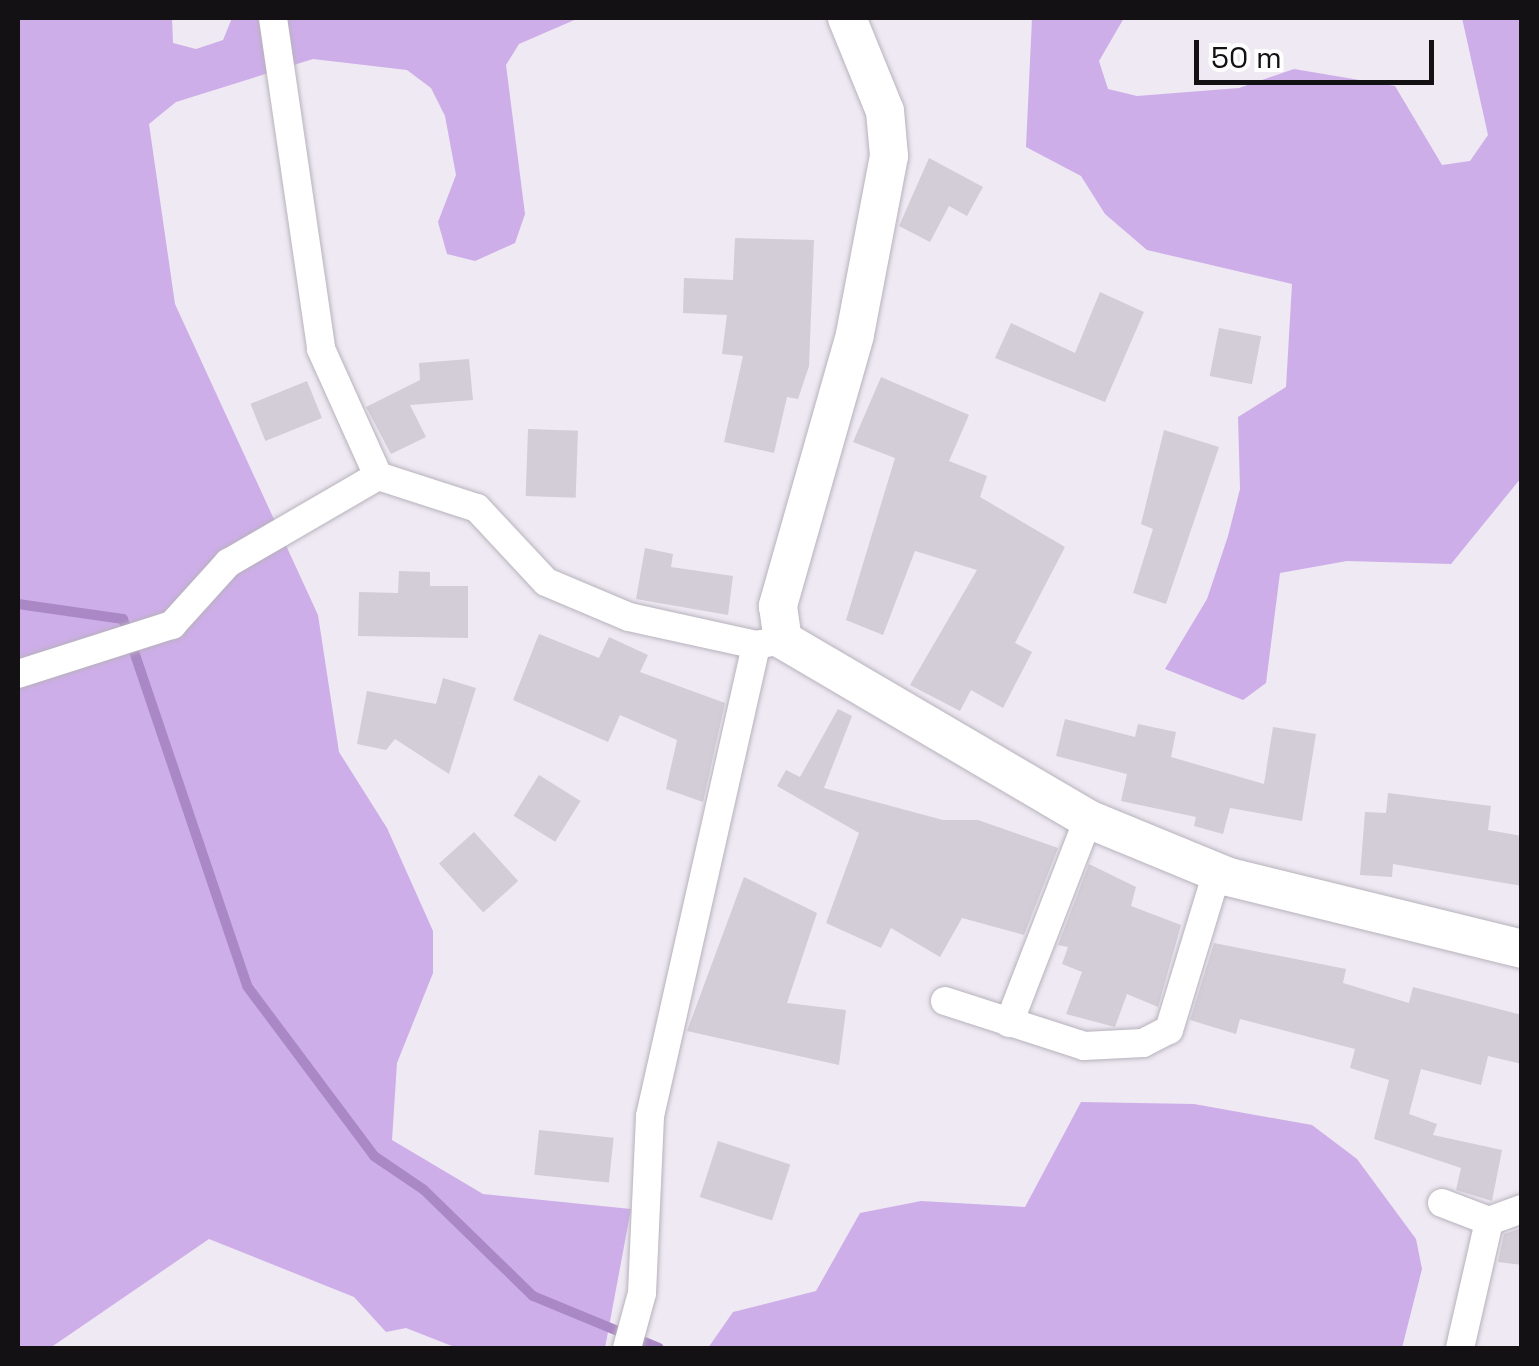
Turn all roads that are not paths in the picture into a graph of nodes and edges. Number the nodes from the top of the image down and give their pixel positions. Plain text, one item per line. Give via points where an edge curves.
1 (273, 18) edge
2 (846, 18) edge
3 (378, 476) junction
4 (770, 642) junction
5 (18, 674) edge
6 (1088, 819) junction
7 (1217, 872) junction
8 (1522, 949) edge
9 (945, 1001) dead end
10 (1009, 1022) junction
11 (1442, 1203) dead end
12 (1522, 1209) edge
13 (1489, 1220) junction
14 (627, 1348) edge
15 (1460, 1348) edge

1 - 3 street via 320,349
2 - 4 main road via 885,112 889,156 855,335
3 - 4 street via 477,508 546,582 629,617
3 - 5 street via 228,562 172,625
4 - 6 main road
4 - 14 street via 650,1116 642,1293
6 - 7 main road
6 - 10 street
7 - 8 main road
7 - 10 street via 1169,1030 1112,1051
9 - 10 street
11 - 13 street
12 - 13 street
13 - 15 street

